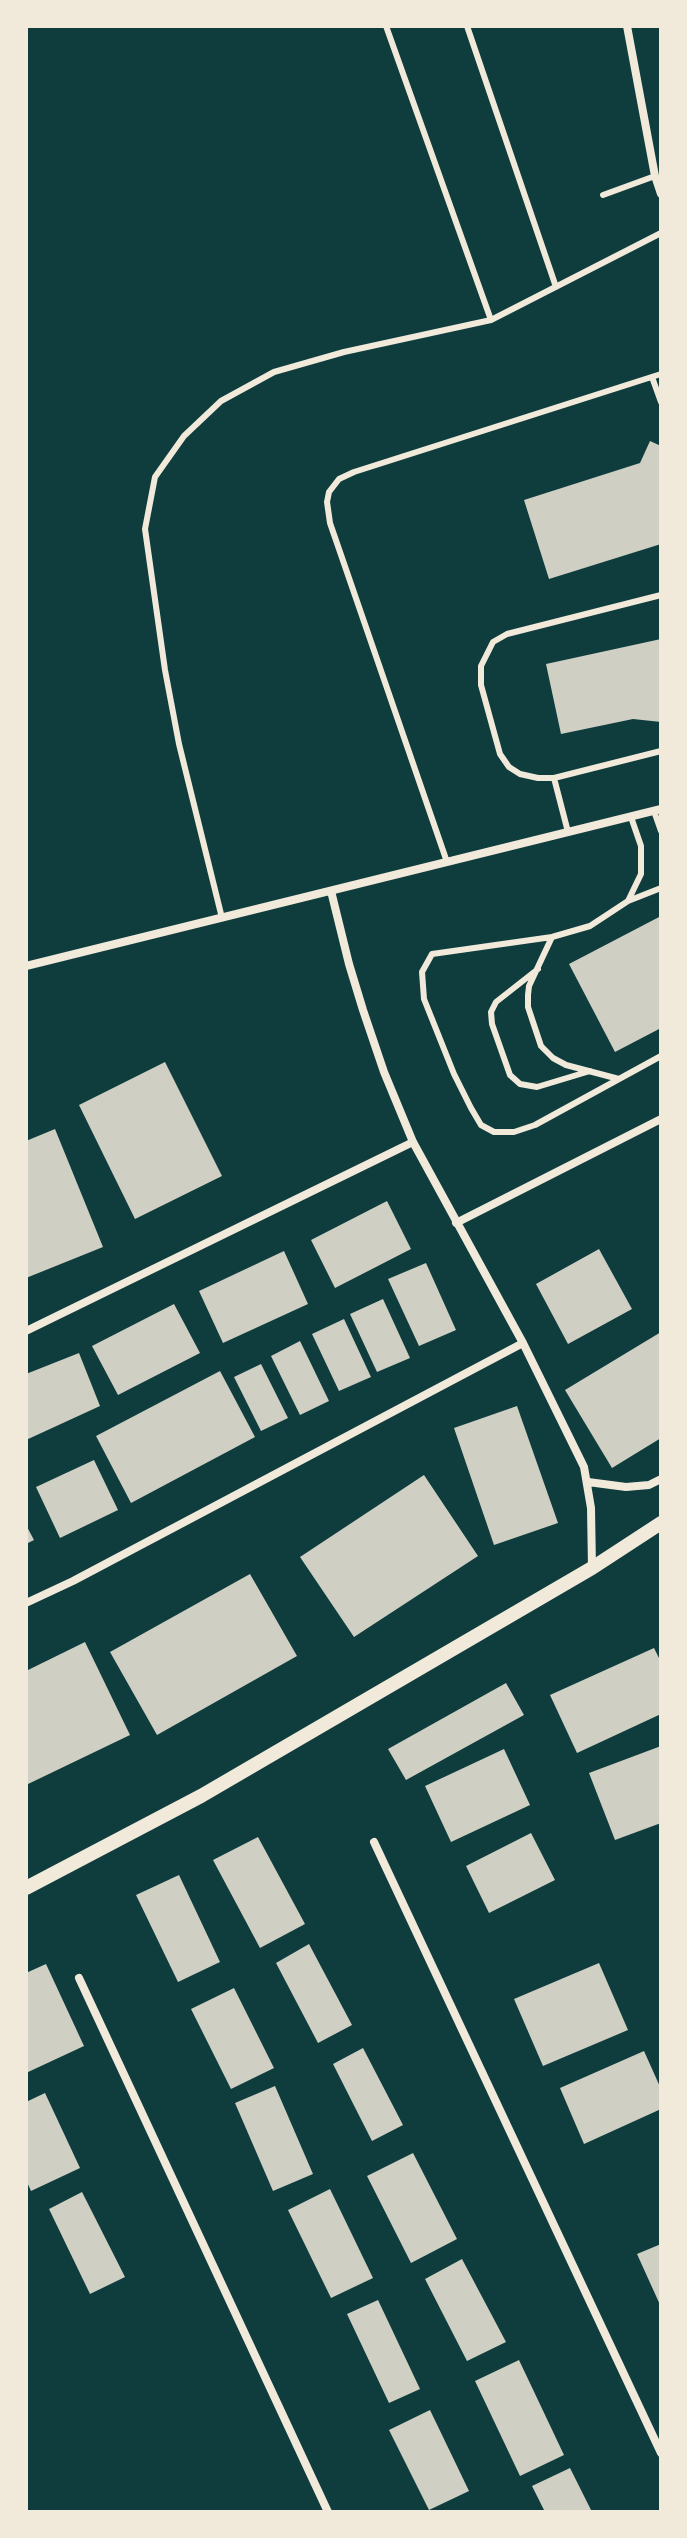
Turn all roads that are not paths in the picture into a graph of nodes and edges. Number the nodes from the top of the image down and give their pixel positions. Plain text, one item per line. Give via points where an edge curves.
1 (386, 26) edge
2 (467, 26) edge
3 (627, 26) edge
4 (655, 176) junction
5 (661, 194) edge
6 (603, 195) dead end
7 (661, 233) edge
8 (556, 287) junction
9 (491, 320) junction
10 (661, 374) edge
11 (652, 377) junction
12 (661, 402) edge
13 (661, 595) edge
14 (661, 751) edge
15 (554, 778) junction
16 (657, 810) edge
17 (631, 817) junction
18 (661, 831) edge
19 (568, 833) junction
20 (447, 862) junction
21 (661, 888) edge
22 (331, 891) junction
23 (628, 901) junction
24 (222, 918) junction
25 (552, 937) junction
26 (26, 966) edge
27 (538, 969) junction
28 (661, 1056) edge
29 (590, 1071) junction
30 (619, 1079) junction
31 (661, 1119) edge
32 (413, 1142) junction
33 (456, 1223) junction
34 (26, 1331) edge
35 (523, 1343) junction
36 (661, 1479) edge
37 (588, 1482) junction
38 (661, 1523) edge
39 (592, 1568) junction
40 (26, 1603) edge
41 (374, 1842) dead end
42 (26, 1888) edge
43 (79, 1978) dead end
44 (661, 2453) edge
45 (328, 2512) edge

1 - 9 lane
2 - 8 lane
3 - 4 street
4 - 5 street
4 - 6 lane
7 - 8 lane
8 - 9 lane
9 - 24 lane via 274,372 221,401 184,436 155,477 145,529 163,656
10 - 11 lane
11 - 12 lane
11 - 20 lane via 354,472 329,492 330,523
13 - 15 lane via 507,634 485,654 481,685 500,754 520,774
14 - 15 lane
15 - 19 lane
16 - 17 street
16 - 18 lane
17 - 19 street
17 - 23 lane via 641,846 641,874
19 - 20 street
20 - 22 street
21 - 23 lane
22 - 24 street
22 - 32 street via 363,1010
23 - 25 lane via 590,926
24 - 26 street
25 - 27 lane
25 - 30 lane via 432,954 422,972 424,999 454,1074 481,1125 494,1132 535,1125
27 - 29 lane via 528,1007 541,1046 553,1058
27 - 29 lane via 496,1002 491,1012 510,1075 520,1084 537,1087
28 - 30 lane
29 - 30 lane
31 - 33 street
32 - 33 street
32 - 34 street
33 - 35 street
35 - 37 street
35 - 40 street
36 - 37 street via 626,1487
37 - 39 street
38 - 39 street
39 - 42 street via 201,1796
41 - 44 street
43 - 45 street

